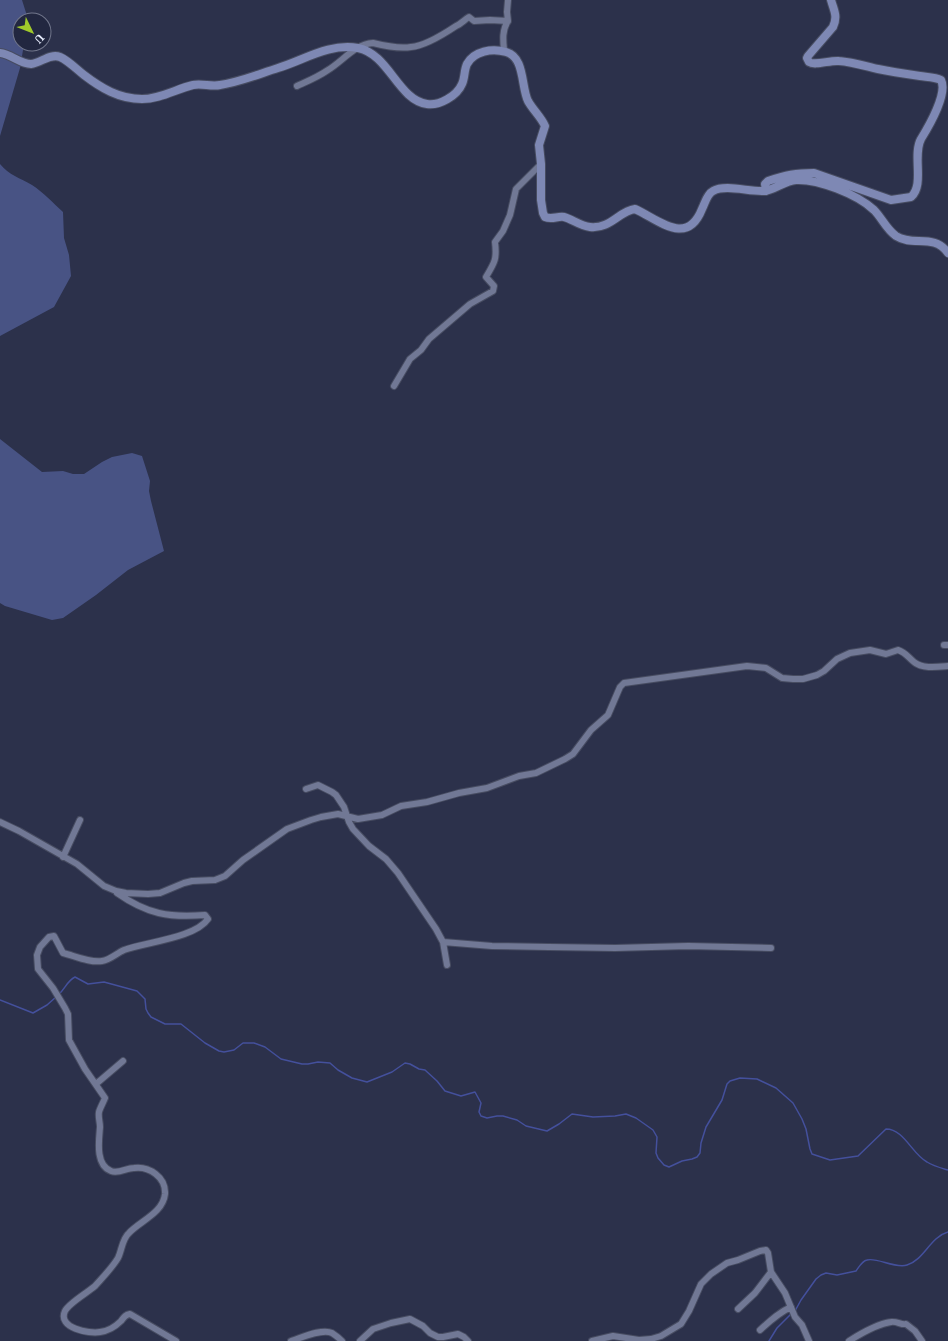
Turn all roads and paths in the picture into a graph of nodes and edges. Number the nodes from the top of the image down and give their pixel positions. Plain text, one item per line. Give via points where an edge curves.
1 (508, 0) edge
2 (831, 0) edge
3 (508, 21) junction
4 (359, 48) junction
5 (507, 52) junction
6 (0, 53) edge
7 (297, 86) dead end
8 (541, 164) junction
9 (766, 191) junction
10 (948, 254) edge
11 (394, 386) dead end
12 (948, 666) edge
13 (306, 789) dead end
14 (346, 815) junction
15 (80, 820) dead end
16 (0, 822) edge
17 (63, 857) junction
18 (112, 890) junction
19 (443, 942) junction
20 (771, 948) dead end
21 (447, 965) dead end
22 (123, 1061) dead end
23 (96, 1084) junction
24 (771, 1272) junction
25 (791, 1308) junction
26 (738, 1309) dead end
27 (760, 1330) dead end
28 (176, 1341) edge
29 (291, 1341) edge
30 (342, 1341) edge
31 (360, 1341) edge
32 (468, 1341) edge
33 (592, 1341) edge
34 (809, 1341) edge
35 (849, 1341) edge
36 (922, 1341) edge

1 - 3 street
2 - 9 street via 836,18 833,27 808,56 809,62 850,62 938,79 946,87 945,102 919,144 915,191 910,197 892,200 814,173 794,173 768,181 765,184
3 - 4 street via 474,21 469,17 439,36 413,47 373,43
3 - 5 street via 504,27 504,50
4 - 5 street via 379,60 411,97 426,104 440,103 458,90 462,85 468,63 478,54 492,50
4 - 6 street via 342,48 310,54 282,67 233,82 217,86 194,85 143,99 111,92 56,56 26,64
4 - 7 street via 329,70
5 - 8 street via 519,64 526,95 545,126 539,145
8 - 9 street via 541,200 545,216 554,219 564,217 588,227 614,221 626,211 635,209 659,223 676,229 685,228 698,218 713,190 727,188
8 - 11 street via 516,189 510,215 495,242 495,263 486,277 494,286 493,291 470,304 429,340 410,359
9 - 10 street via 793,180 818,182 869,206 892,233 901,238 934,242
12 - 14 street via 928,667 917,664 907,654 898,650 886,654 870,650 844,655 817,675 803,678 782,678 766,668 747,666 624,683 606,717 591,730 573,754 565,759 536,772 487,788 401,806 382,815 358,819
13 - 14 street via 318,785 332,792 344,807
14 - 18 street via 321,816 287,829 221,878 184,883 156,893 126,893
14 - 19 street via 359,837 386,859 398,873 428,915
15 - 17 street
16 - 17 street
17 - 18 street via 77,864
18 - 23 street via 152,912 173,916 205,915 208,919 195,930 181,936 124,950 103,961 91,961 63,953 54,936 49,937 40,948 37,955 38,969 68,1014 68,1040
19 - 20 street via 492,946
19 - 21 street
22 - 23 street
23 - 28 street via 105,1098 98,1116 99,1152 102,1162 112,1172 141,1168 153,1172 164,1185 164,1196 155,1212 128,1233 111,1268 85,1295 69,1306 64,1318 70,1326 94,1333 107,1331 130,1314
24 - 25 street via 785,1293
24 - 26 street via 755,1293
24 - 33 street via 766,1250 727,1263 701,1284 689,1311 681,1324 674,1329 651,1339 613,1336
25 - 27 street via 776,1315
25 - 34 street
29 - 30 street via 328,1332
31 - 32 street via 373,1328 410,1319 424,1326 435,1336 458,1334
35 - 36 street via 866,1331 893,1321 906,1324

